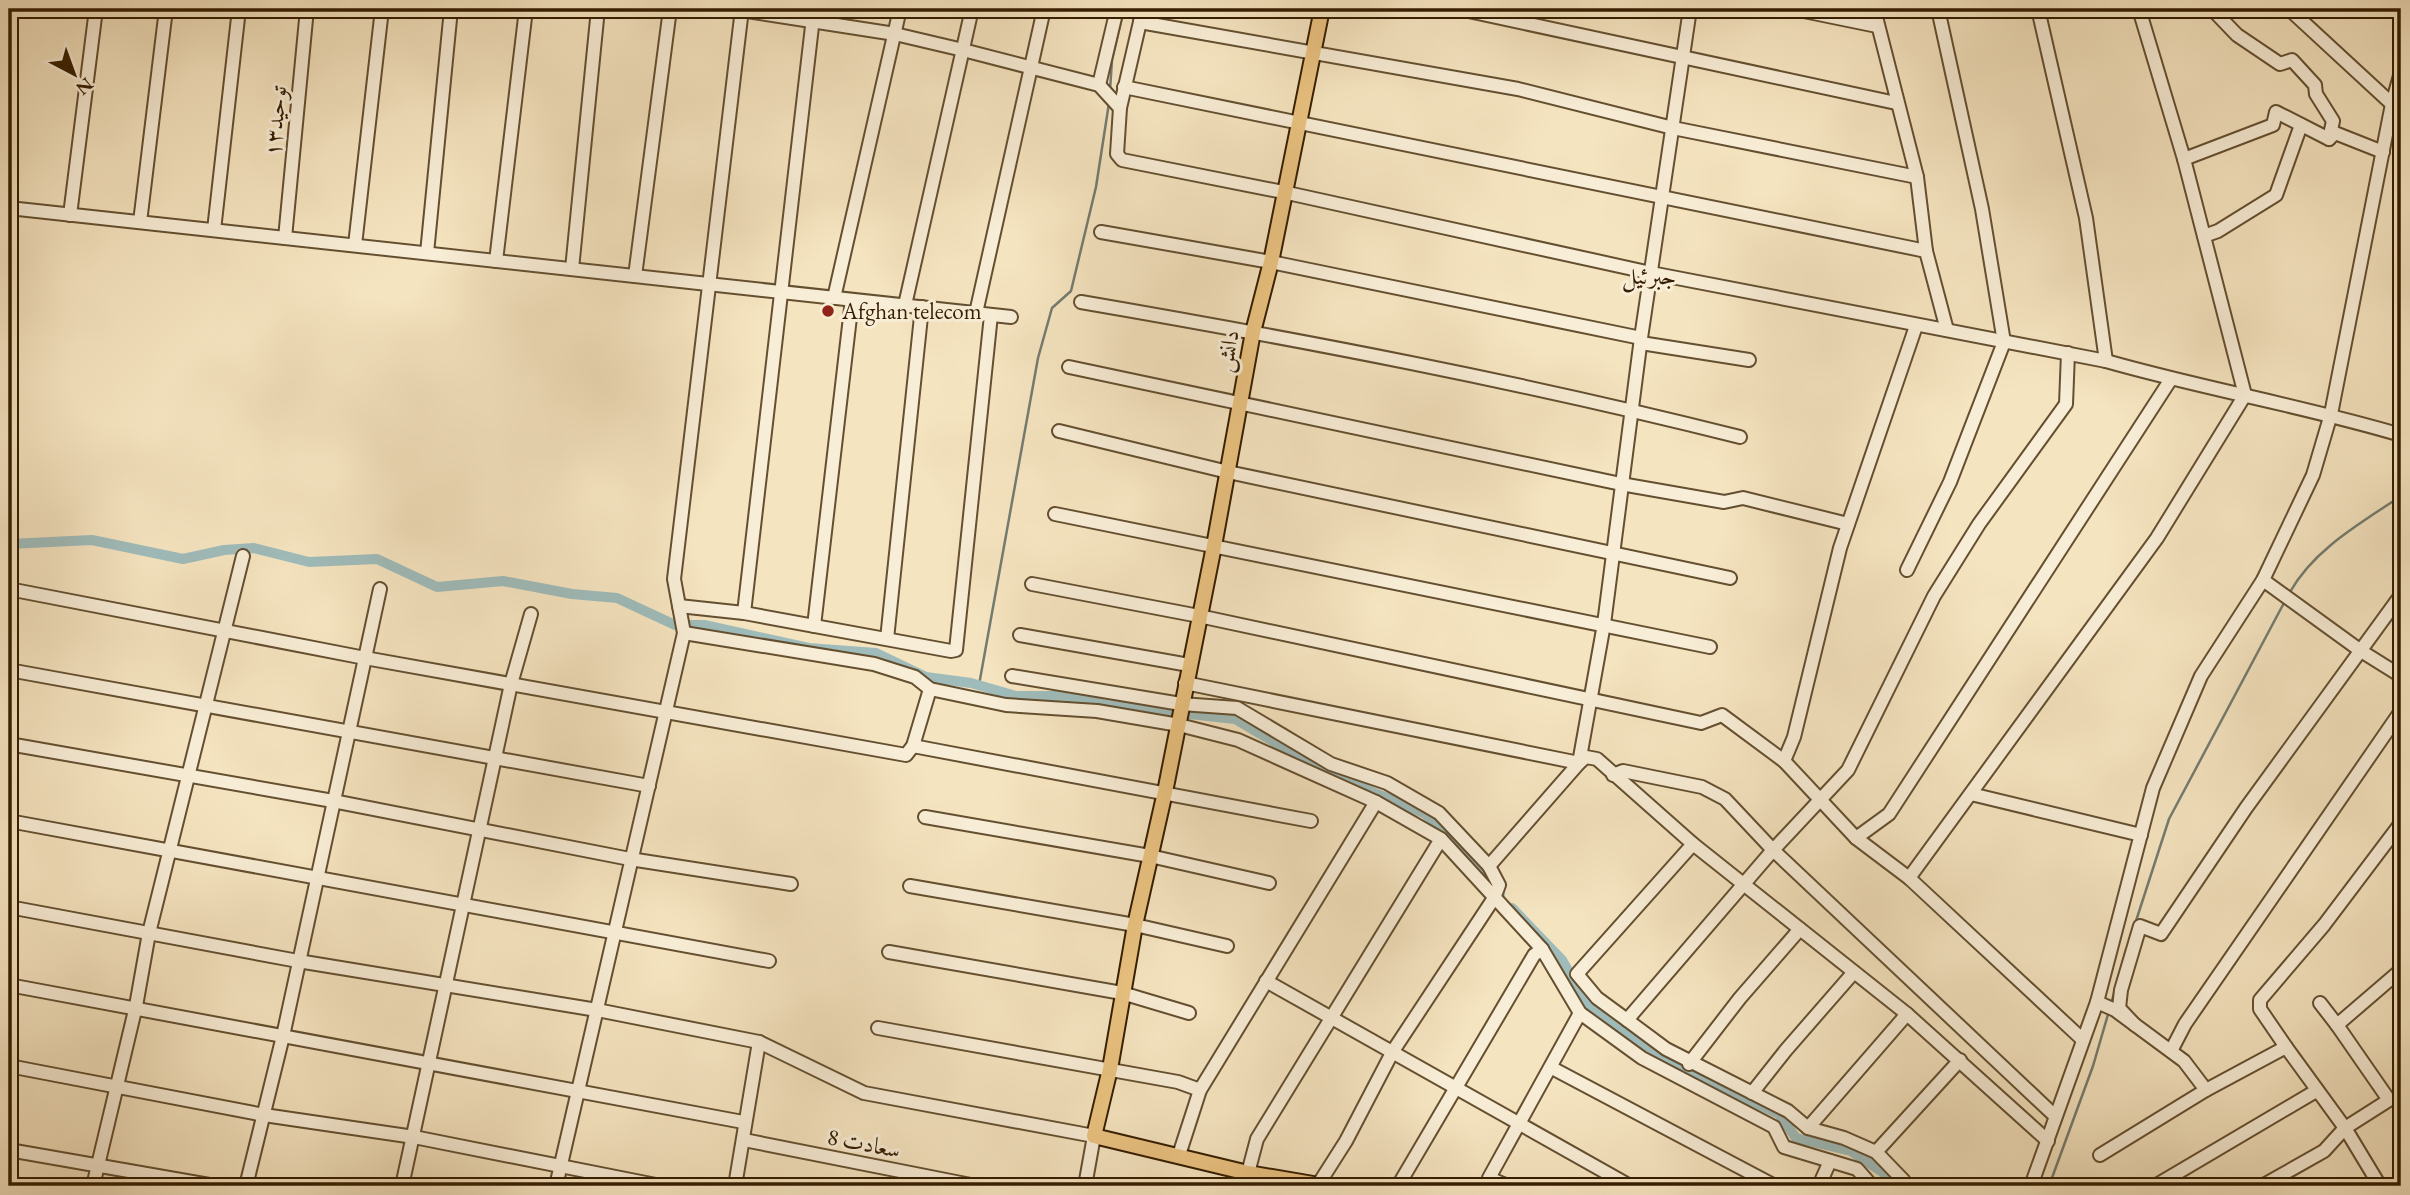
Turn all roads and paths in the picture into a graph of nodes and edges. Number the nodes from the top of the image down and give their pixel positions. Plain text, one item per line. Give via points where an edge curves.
1 (96, 9) edge
2 (166, 9) edge
3 (239, 9) edge
4 (307, 9) edge
5 (382, 9) edge
6 (451, 9) edge
7 (526, 9) edge
8 (598, 9) edge
9 (670, 9) edge
10 (739, 9) edge
11 (900, 9) edge
12 (972, 9) edge
13 (1045, 9) edge
14 (1116, 9) edge
15 (1322, 9) edge
16 (1459, 9) edge
17 (1690, 9) edge
18 (1794, 9) edge
19 (1874, 9) edge
20 (1938, 9) edge
21 (2038, 9) edge
22 (2139, 9) edge
23 (2212, 9) edge
24 (2289, 9) edge
25 (813, 15) edge
26 (1141, 15) edge
27 (1877, 26) junction
28 (895, 34) junction
29 (963, 50) junction
30 (1314, 54) junction
31 (1683, 56) junction
32 (1032, 67) junction
33 (2401, 72) edge
34 (1099, 85) junction
35 (1124, 87) junction
36 (1896, 103) junction
37 (2392, 104) junction
38 (1119, 107) junction
39 (1300, 123) junction
40 (2301, 125) junction
41 (1673, 128) junction
42 (2329, 139) junction
43 (2383, 152) junction
44 (2184, 159) junction
45 (1916, 177) junction
46 (1283, 192) junction
47 (1662, 199) junction
48 (9, 208) edge
49 (70, 215) junction
50 (140, 222) junction
51 (214, 230) junction
52 (1101, 232) dead end
53 (2204, 236) junction
54 (285, 237) junction
55 (355, 245) junction
56 (1926, 251) junction
57 (427, 253) junction
58 (496, 261) junction
59 (1271, 262) junction
60 (572, 269) junction
61 (1651, 273) junction
62 (635, 276) junction
63 (710, 284) junction
64 (783, 292) junction
65 (834, 298) junction
66 (852, 300) junction
67 (1081, 302) dead end
68 (905, 305) junction
69 (922, 307) junction
70 (976, 313) junction
71 (991, 315) junction
72 (1011, 317) dead end
73 (1916, 326) junction
74 (1947, 330) junction
75 (1253, 332) junction
76 (1641, 341) junction
77 (2004, 342) junction
78 (2068, 353) junction
79 (1749, 360) dead end
80 (2106, 361) junction
81 (1069, 367) dead end
82 (2171, 379) junction
83 (2245, 395) junction
84 (1240, 403) junction
85 (1632, 410) junction
86 (2331, 414) junction
87 (1059, 431) dead end
88 (2401, 435) edge
89 (1740, 437) dead end
90 (1228, 472) junction
91 (1621, 484) junction
92 (1055, 514) dead end
93 (1848, 524) junction
94 (1214, 546) junction
95 (1612, 553) junction
96 (243, 556) dead end
97 (1907, 570) dead end
98 (1730, 578) dead end
99 (2263, 580) junction
100 (1031, 584) dead end
101 (9, 589) edge
102 (380, 589) dead end
103 (2401, 595) edge
104 (679, 606) junction
105 (531, 614) dead end
106 (744, 614) junction
107 (1199, 616) junction
108 (1604, 624) junction
109 (814, 626) junction
110 (225, 630) junction
111 (684, 633) junction
112 (1020, 635) dead end
113 (887, 639) junction
114 (1710, 647) dead end
115 (2361, 651) junction
116 (365, 658) junction
117 (1189, 665) junction
118 (9, 670) edge
119 (1012, 676) dead end
120 (2401, 676) edge
121 (1185, 683) junction
122 (511, 684) junction
123 (930, 688) junction
124 (1590, 699) junction
125 (1181, 704) junction
126 (207, 707) junction
127 (2401, 711) edge
128 (663, 713) junction
129 (1179, 725) junction
130 (351, 730) junction
131 (9, 744) edge
132 (913, 746) junction
133 (497, 757) junction
134 (1784, 761) junction
135 (1578, 763) junction
136 (1613, 775) junction
137 (187, 776) junction
138 (649, 786) junction
139 (1165, 792) junction
140 (1971, 794) junction
141 (1821, 799) junction
142 (333, 801) junction
143 (1376, 802) junction
144 (925, 817) dead end
145 (9, 821) edge
146 (1311, 821) dead end
147 (2401, 823) edge
148 (481, 830) junction
149 (2141, 835) junction
150 (1856, 838) junction
151 (1441, 839) junction
152 (1693, 844) junction
153 (1773, 850) junction
154 (171, 851) junction
155 (1150, 856) junction
156 (630, 859) junction
157 (1489, 866) junction
158 (318, 876) junction
159 (1909, 878) junction
160 (1269, 883) dead end
161 (790, 884) dead end
162 (1744, 885) junction
163 (910, 886) dead end
164 (1493, 898) junction
165 (466, 903) junction
166 (9, 906) edge
167 (1135, 925) junction
168 (1800, 929) junction
169 (616, 931) junction
170 (149, 933) junction
171 (1227, 946) dead end
172 (1542, 948) junction
173 (889, 952) dead end
174 (298, 961) junction
175 (769, 961) dead end
176 (2401, 970) edge
177 (1854, 972) junction
178 (1266, 981) junction
179 (9, 985) edge
180 (448, 985) junction
181 (1122, 993) junction
182 (2097, 1002) junction
183 (2320, 1003) dead end
184 (136, 1006) junction
185 (597, 1010) junction
186 (1189, 1013) dead end
187 (1580, 1013) junction
188 (1907, 1014) junction
189 (1330, 1019) junction
190 (1627, 1020) junction
191 (2135, 1025) junction
192 (2337, 1025) junction
193 (878, 1028) dead end
194 (284, 1036) junction
195 (2083, 1040) junction
196 (759, 1042) junction
197 (2286, 1047) junction
198 (1393, 1051) junction
199 (2171, 1051) junction
200 (1960, 1060) junction
201 (1690, 1062) junction
202 (431, 1064) junction
203 (9, 1066) edge
204 (1552, 1068) junction
205 (1110, 1069) junction
206 (118, 1087) junction
207 (1199, 1090) junction
208 (2206, 1090) junction
209 (1457, 1091) junction
210 (2316, 1091) junction
211 (580, 1093) junction
212 (1752, 1093) junction
213 (2395, 1097) edge
214 (264, 1115) junction
215 (2055, 1116) junction
216 (743, 1122) junction
217 (1517, 1125) junction
218 (1808, 1128) junction
219 (2345, 1128) junction
220 (1094, 1136) junction
221 (414, 1137) junction
222 (744, 1140) junction
223 (2048, 1141) junction
224 (9, 1150) edge
225 (1875, 1152) junction
226 (2100, 1155) dead end
227 (1179, 1156) junction
228 (1830, 1161) junction
229 (97, 1167) junction
230 (561, 1167) junction
231 (1248, 1173) junction
232 (1904, 1181) dead end
233 (93, 1186) edge
234 (215, 1186) edge
235 (246, 1186) edge
236 (402, 1186) edge
237 (556, 1186) edge
238 (661, 1186) edge
239 (735, 1186) edge
240 (976, 1186) edge
241 (1085, 1186) edge
242 (1321, 1186) edge
243 (1398, 1186) edge
244 (1508, 1186) edge
245 (1630, 1186) edge
246 (1775, 1186) edge
247 (1819, 1186) edge
248 (1872, 1186) edge
249 (2031, 1186) edge
250 (2155, 1186) edge
251 (2263, 1186) edge
252 (2380, 1186) edge

1 - 49 street
2 - 50 street
3 - 51 street
4 - 54 street, توحید۱۳
5 - 55 street
6 - 57 street
7 - 58 street
8 - 60 street
9 - 62 street
10 - 25 street
10 - 63 street
11 - 28 street
12 - 29 street
13 - 32 street
14 - 34 street
15 - 30 main road, دانش
16 - 31 street
17 - 31 street
18 - 27 street
19 - 27 street
20 - 77 street via 1982,209
21 - 80 street via 2086,218
22 - 44 street
23 - 42 street via 2257,50 2280,64 2292,60 2333,121
24 - 37 street
25 - 28 street
25 - 64 street
26 - 30 street
26 - 35 street
27 - 36 street
28 - 29 street
28 - 65 street
29 - 32 street
29 - 68 street
30 - 39 main road, دانش
30 - 41 street via 1518,89
31 - 36 street
31 - 41 street
32 - 34 street
32 - 70 street
33 - 37 street
34 - 38 street
35 - 38 street
35 - 39 street
36 - 45 street
37 - 43 street
38 - 46 street via 1119,158
39 - 46 main road, دانش
39 - 47 street
40 - 42 street
40 - 44 street via 2276,112 2273,125
40 - 53 street via 2276,195
41 - 45 street
41 - 47 street
42 - 43 street via 2334,133
43 - 86 street
44 - 53 street
45 - 56 street
46 - 59 main road, دانش
46 - 61 street
47 - 56 street
47 - 61 street
48 - 49 street
49 - 50 street
50 - 51 street
51 - 54 street
52 - 59 street
53 - 83 street
54 - 55 street
55 - 57 street
56 - 74 street
57 - 58 street
58 - 60 street
59 - 75 main road, دانش
59 - 76 street
60 - 62 street
61 - 73 street
61 - 76 street
62 - 63 street
63 - 64 street
63 - 104 street via 674,579
64 - 65 street
64 - 106 street
65 - 66 street
66 - 68 street
66 - 109 street
67 - 75 street
68 - 69 street
69 - 70 street
69 - 113 street
70 - 71 street
71 - 72 street
71 - 113 street via 957,647 951,651
73 - 74 street
73 - 93 street
74 - 77 street
75 - 84 main road, دانش
75 - 85 street
76 - 79 street
76 - 85 street
77 - 78 street
77 - 97 street via 1950,482
78 - 80 street
78 - 141 street via 2066,404 1979,524 1934,596 1848,770
80 - 82 street
81 - 84 street
82 - 83 street
82 - 150 street via 1889,814
83 - 86 street
83 - 140 street via 2157,538
84 - 90 main road, دانش
84 - 91 street
85 - 89 street
85 - 91 street
86 - 88 street
86 - 99 street via 2313,475
87 - 90 street
90 - 94 main road, دانش
90 - 95 street
91 - 93 street via 1724,502 1743,498
91 - 95 street
92 - 94 street
93 - 134 street
94 - 107 main road, دانش
94 - 108 street
95 - 98 street
95 - 108 street
96 - 110 street
99 - 115 street
99 - 149 street via 2201,676 2154,788
100 - 107 street
101 - 110 street
102 - 116 street
103 - 115 street
104 - 106 street
104 - 111 street
105 - 122 street
106 - 109 street
107 - 117 main road, دانش
107 - 124 street
108 - 114 street
108 - 124 street
109 - 113 street
110 - 116 street
110 - 126 street
111 - 123 street via 874,664 915,677
111 - 128 street
112 - 117 street
115 - 120 street
115 - 191 street via 2161,934 2140,926 2119,1008
116 - 122 street
116 - 130 street
117 - 121 main road, دانش
118 - 126 street
119 - 125 street
121 - 125 main road, دانش
121 - 135 street
122 - 128 street
122 - 133 street
123 - 129 street via 1006,705 1097,711
123 - 132 street
124 - 134 street via 1700,723 1723,715
124 - 135 street
125 - 129 main road, دانش
125 - 157 street via 1237,708 1331,764 1387,783 1439,813
126 - 130 street
126 - 137 street
127 - 199 street via 2185,1024
128 - 132 street via 906,755
128 - 138 street
129 - 139 main road, دانش
129 - 143 street via 1238,740
130 - 133 street
130 - 142 street
131 - 137 street
132 - 139 street
133 - 138 street
133 - 148 street
134 - 141 street
135 - 136 street via 1586,757 1597,759
135 - 157 street
136 - 152 street
136 - 153 street via 1623,771 1702,787 1725,799
137 - 142 street
137 - 154 street
138 - 156 street
139 - 146 street
139 - 155 main road, دانش
140 - 149 street
140 - 159 street
141 - 150 street
141 - 153 street
142 - 148 street
142 - 158 street
143 - 151 street
143 - 178 street
144 - 155 street
145 - 154 street
147 - 197 street via 2260,1000 2260,1009
148 - 156 street
148 - 165 street
149 - 182 street
150 - 159 street
151 - 164 street
151 - 189 street
152 - 162 street
152 - 190 street via 1577,974 1597,998
153 - 162 street
153 - 215 street
154 - 158 street
154 - 170 street
155 - 160 street
155 - 167 main road, دانش
156 - 161 street
156 - 169 street
157 - 164 street via 1499,885
158 - 165 street
158 - 174 street
159 - 195 street
162 - 168 street
162 - 190 street
163 - 167 street
164 - 172 street
164 - 198 street
165 - 169 street
165 - 180 street
166 - 170 street
167 - 171 street
167 - 181 main road, دانش
168 - 177 street
168 - 201 street
169 - 175 street
169 - 185 street
170 - 174 street
170 - 184 street
172 - 187 street
172 - 209 street
173 - 181 street
174 - 180 street
174 - 194 street
176 - 192 street
177 - 188 street
177 - 212 street
178 - 189 street
178 - 207 street
179 - 184 street
180 - 185 street
180 - 202 street
181 - 186 street
181 - 205 main road, دانش
182 - 191 street
182 - 195 street
183 - 192 street
184 - 194 street
184 - 206 street
185 - 196 street
185 - 211 street
187 - 204 street
187 - 228 street via 1642,1058 1774,1127 1784,1147
188 - 200 street
188 - 218 street
189 - 198 street
189 - 231 street via 1257,1139
190 - 201 street
191 - 199 street
192 - 213 street
193 - 205 street
194 - 202 street
194 - 214 street
195 - 215 street
196 - 216 street
196 - 220 street via 864,1093
197 - 208 street
197 - 210 street
198 - 209 street
198 - 242 street
199 - 208 street
200 - 223 street
200 - 225 street
201 - 212 street
202 - 211 street
202 - 221 street
203 - 206 street
204 - 217 street
204 - 246 street
205 - 207 street
205 - 220 main road, دانش
206 - 214 street
206 - 229 street
207 - 227 street
208 - 226 street
209 - 217 street
209 - 243 street
210 - 219 street
210 - 250 street
211 - 216 street
211 - 230 street
212 - 218 street via 1788,1111
213 - 219 street
214 - 221 street
214 - 235 street
215 - 223 street
216 - 222 street
217 - 244 street via 1489,1178
217 - 245 street
218 - 225 street
219 - 251 street via 2323,1151
219 - 252 street
220 - 227 main road
220 - 241 street
221 - 230 street
221 - 236 street
222 - 239 street
222 - 240 street, سعادت 8
223 - 249 street
224 - 229 street
225 - 232 street
227 - 231 main road
228 - 247 street
228 - 248 street via 1857,1169
229 - 233 street
229 - 234 street
230 - 237 street
230 - 238 street
231 - 242 main road

